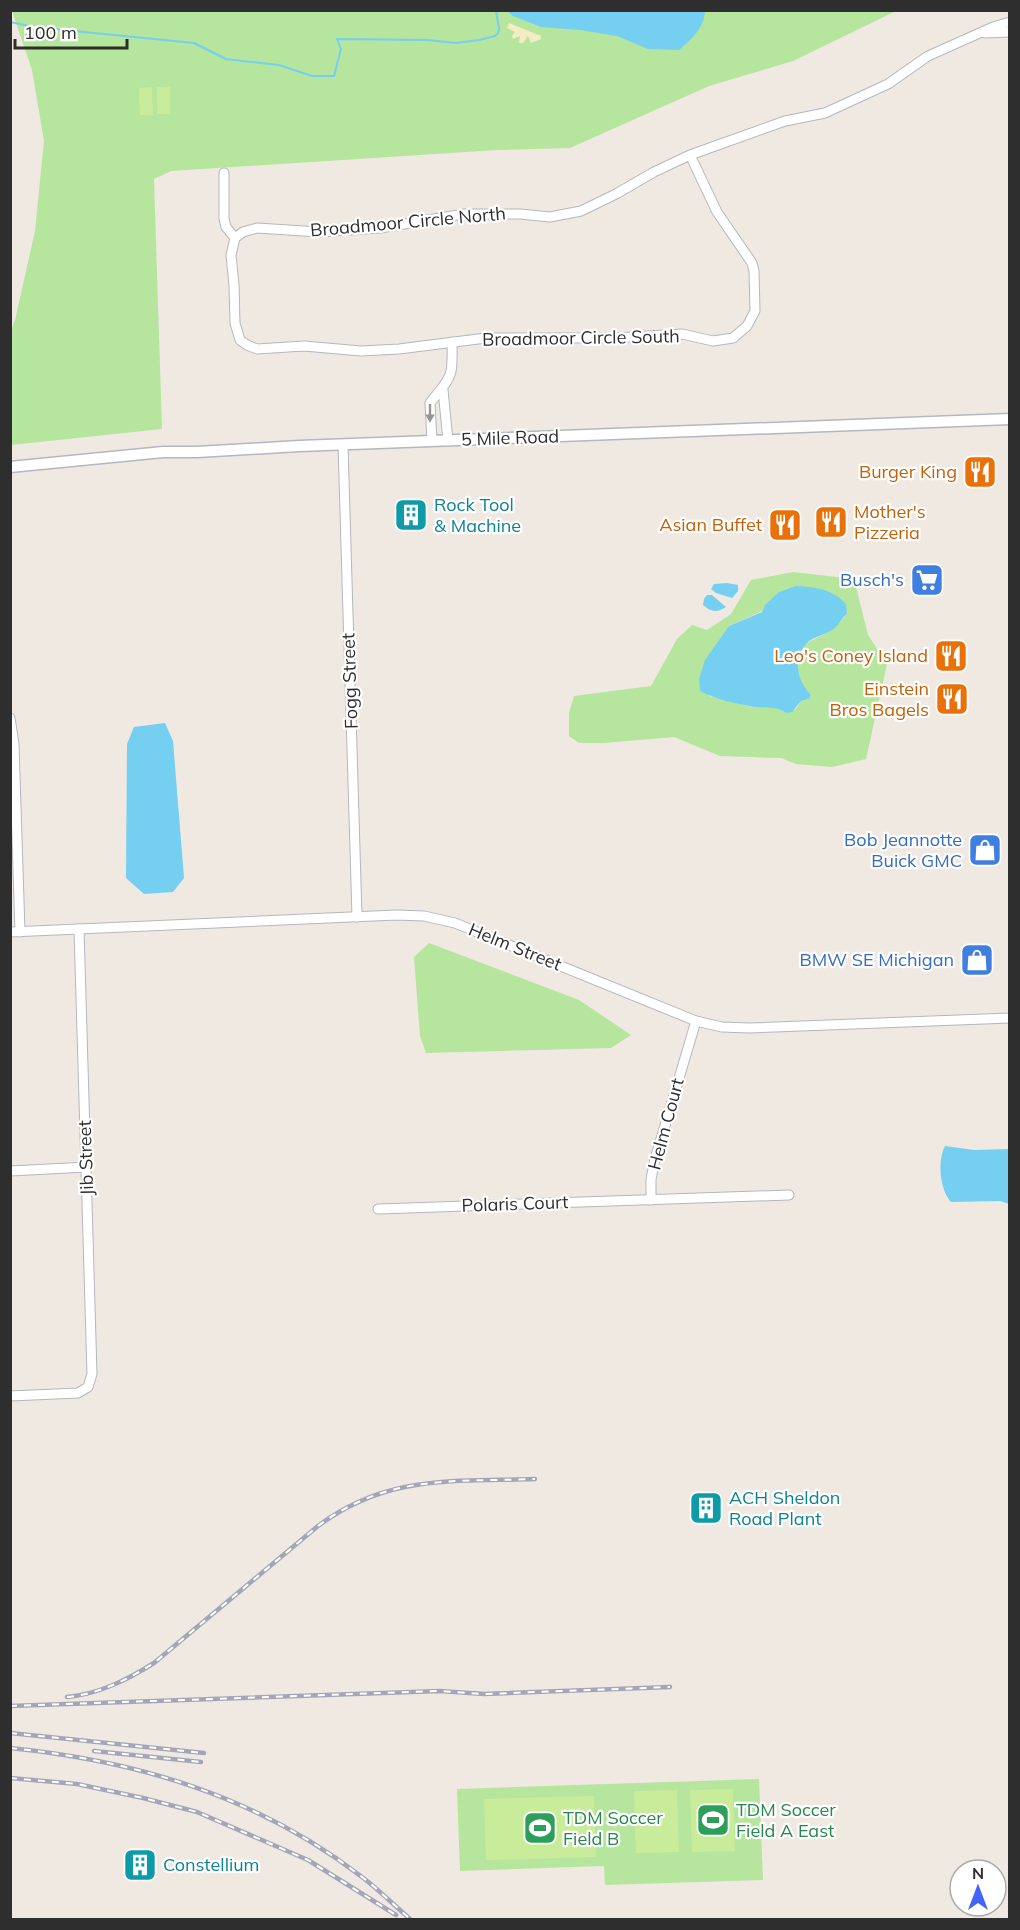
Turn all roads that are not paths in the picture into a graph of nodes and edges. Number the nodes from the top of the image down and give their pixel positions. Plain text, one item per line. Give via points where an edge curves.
1 (1010, 22) edge
2 (979, 33) junction
3 (1010, 33) edge
4 (690, 155) junction
5 (224, 174) dead end
6 (235, 237) junction
7 (452, 342) junction
8 (443, 390) junction
9 (1010, 419) edge
10 (432, 441) junction
11 (448, 441) junction
12 (343, 445) junction
13 (10, 467) edge
14 (10, 718) edge
15 (357, 917) junction
16 (79, 929) junction
17 (15, 932) edge
18 (1010, 1018) edge
19 (696, 1021) junction
20 (87, 1167) junction
21 (10, 1171) edge
22 (789, 1195) dead end
23 (651, 1200) junction
24 (378, 1209) dead end
25 (10, 1396) edge

1 - 2 street, Broadmoor Circle North
2 - 3 street
2 - 4 street, Broadmoor Circle North via 928,56 888,84 825,113 785,121
4 - 6 street, Broadmoor Circle North via 581,211 565,215 464,214 380,228 319,232 257,228
4 - 7 street, Broadmoor Circle South via 717,212 754,271 755,312 733,338 713,341 682,334
5 - 6 street via 224,219
6 - 7 street, Broadmoor Circle South via 231,255 235,322 240,340 247,345 257,349 304,346 370,351
7 - 8 street via 453,370
8 -> 10 street via 430,403
8 - 11 street
9 - 11 street, 5 Mile Road
10 - 11 street, 5 Mile Road
10 - 12 street, 5 Mile Road
12 - 13 street, 5 Mile Road via 164,452
12 - 15 street, Fogg Street
14 - 17 street via 14,744
15 - 16 street, Helm Street
15 - 19 street, Helm Street via 412,915 455,923
16 - 17 street, Helm Street
16 - 20 street, Jib Street
18 - 19 street, Helm Street via 749,1028
19 - 23 street, Helm Court via 655,1158
20 - 21 street
20 - 25 street, Jib Street via 92,1374 88,1386 74,1393
22 - 23 street, Helm Court
23 - 24 street, Polaris Court

